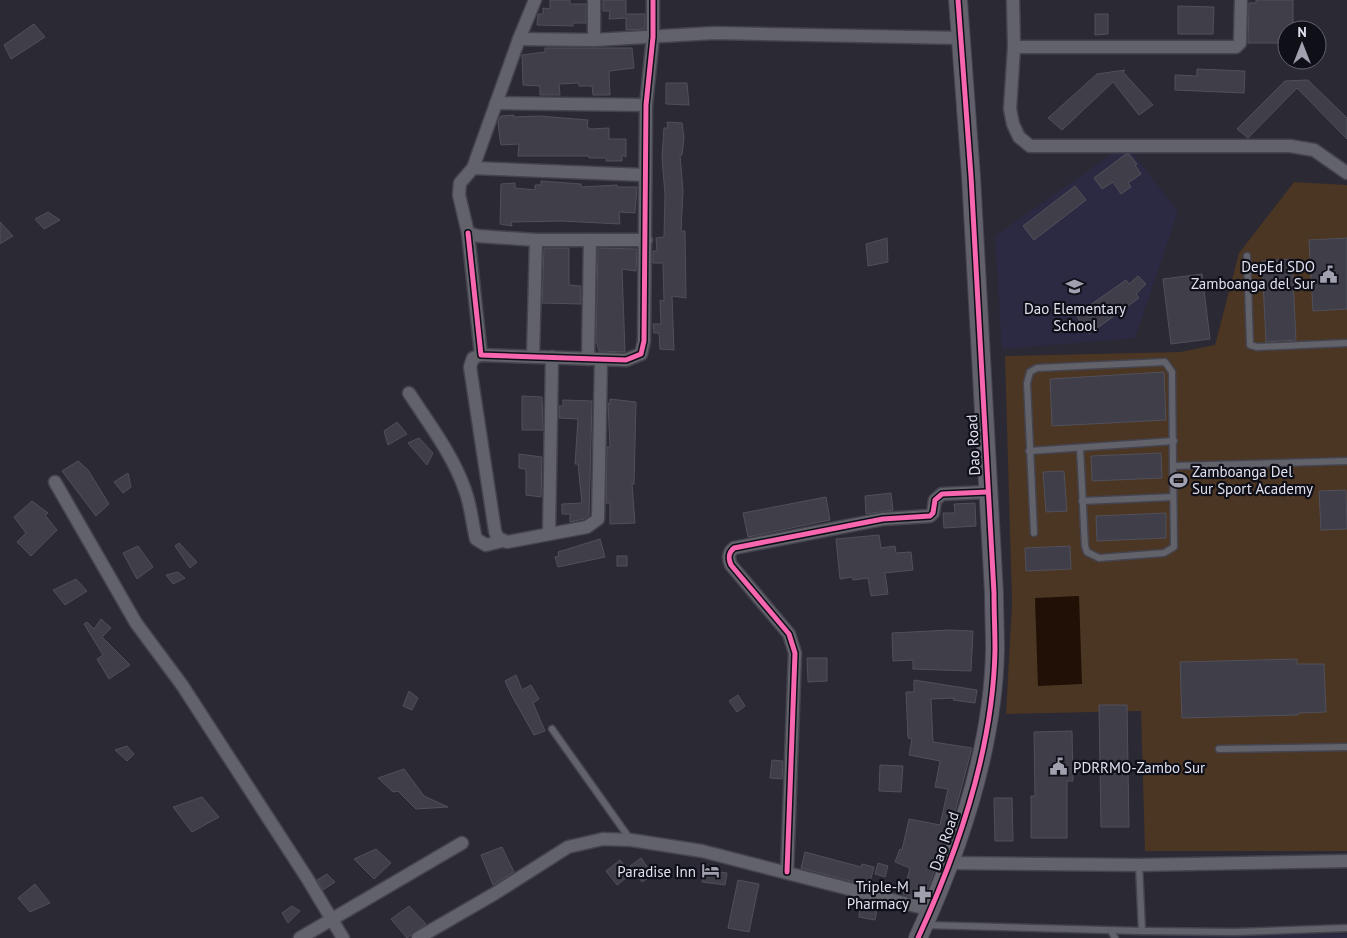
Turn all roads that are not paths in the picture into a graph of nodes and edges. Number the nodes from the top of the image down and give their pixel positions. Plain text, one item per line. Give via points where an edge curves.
1 (535, 0) edge
2 (594, 0) edge
3 (653, 0) edge
4 (958, 0) edge
5 (1013, 0) edge
6 (1241, 0) edge
7 (652, 38) junction
8 (961, 38) junction
9 (519, 39) junction
10 (594, 40) junction
11 (1014, 47) junction
12 (496, 103) junction
13 (646, 105) junction
14 (473, 168) junction
15 (1347, 173) edge
16 (644, 175) junction
17 (468, 233) junction
18 (536, 240) junction
19 (590, 240) junction
20 (646, 240) junction
21 (1247, 256) dead end
22 (1347, 343) edge
23 (481, 355) junction
24 (533, 356) junction
25 (552, 357) junction
26 (594, 359) junction
27 (409, 393) dead end
28 (1174, 441) junction
29 (1080, 448) junction
30 (1029, 451) junction
31 (1347, 461) edge
32 (1174, 466) junction
33 (55, 482) dead end
34 (988, 492) junction
35 (1173, 496) junction
36 (1082, 501) junction
37 (549, 533) junction
38 (1034, 533) dead end
39 (502, 541) junction
40 (552, 729) dead end
41 (1347, 747) edge
42 (1219, 749) dead end
43 (631, 840) junction
44 (462, 842) dead end
45 (1347, 861) edge
46 (950, 863) junction
47 (1139, 865) junction
48 (787, 872) junction
49 (331, 918) junction
50 (924, 924) edge
51 (1347, 928) edge
52 (1142, 930) junction
53 (1113, 935) edge
54 (300, 938) edge
55 (343, 938) edge
56 (418, 938) edge

1 - 9 street
2 - 10 street
3 - 7 street
4 - 8 street, Dao Road
5 - 11 street
6 - 11 street via 1240,43 1236,47
7 - 8 street via 714,33
7 - 10 street
7 - 13 street
8 - 34 street, Dao Road
9 - 10 street
9 - 12 street
11 - 15 street via 1012,117 1019,137 1030,146 1290,146 1314,150
12 - 13 street
12 - 14 street
13 - 16 street
14 - 16 street
14 - 17 street via 460,183 459,195
16 - 20 street
17 - 18 street
17 - 23 street
18 - 19 street
18 - 24 street
19 - 20 street
19 - 26 street
20 - 26 street via 643,349 630,359
21 - 22 lane via 1250,346
23 - 24 street
23 - 39 street via 473,358 470,367 494,531
24 - 25 street
25 - 26 street
25 - 37 street
26 - 37 street via 598,519 587,527
27 - 39 street via 460,478 476,539 486,545
28 - 29 lane
28 - 30 lane via 1172,372 1165,362 1037,368 1030,372 1026,383
28 - 32 lane
29 - 30 lane
29 - 36 lane
30 - 38 lane
31 - 32 lane
32 - 35 lane
33 - 49 street via 136,623 182,685
34 - 46 street, Dao Road via 995,622 990,703 974,784
34 - 48 street via 942,494 930,516 883,518 730,551 731,565 789,634 795,653
35 - 36 lane
35 - 36 lane via 1175,540 1171,551 1098,558 1087,552 1085,546
37 - 39 street
40 - 43 lane
41 - 42 lane
43 - 48 street via 702,851
43 - 56 street via 603,839 568,847
44 - 49 street
45 - 47 street
46 - 47 street
46 - 50 street, Dao Road
47 - 52 lane
48 - 50 street
49 - 54 street
49 - 55 street
50 - 53 lane
51 - 52 lane via 1235,932
52 - 53 lane

